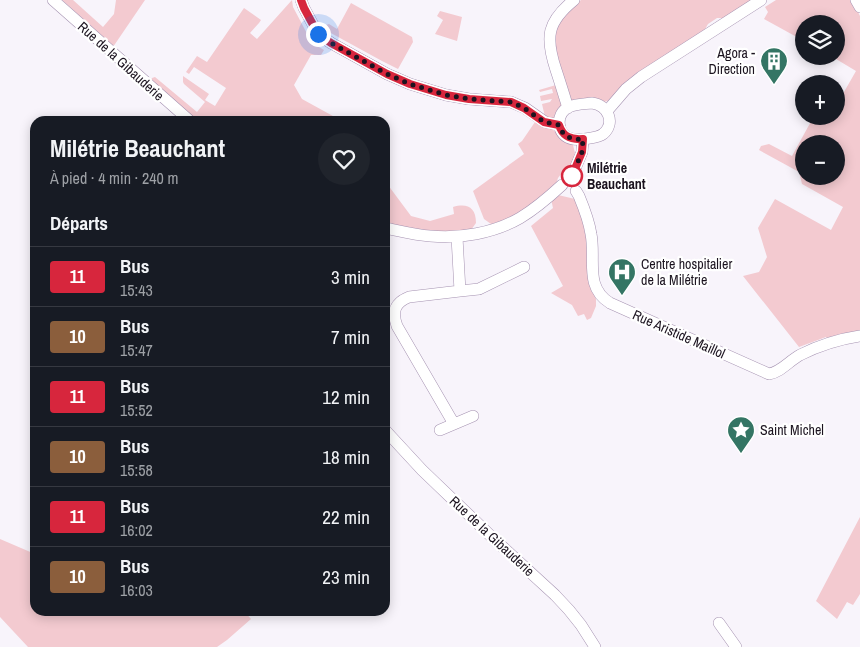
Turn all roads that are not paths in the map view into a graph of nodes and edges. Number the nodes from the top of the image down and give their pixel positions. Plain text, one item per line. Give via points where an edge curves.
1 (53, 0) edge
2 (301, 0) edge
3 (574, 0) edge
4 (761, 0) edge
5 (856, 0) edge
6 (860, 7) edge
7 (568, 108) junction
8 (607, 111) junction
9 (184, 116) edge
10 (559, 125) junction
11 (583, 139) junction
12 (572, 176) dead end
13 (562, 185) dead end
14 (576, 191) dead end
15 (390, 229) edge
16 (457, 237) junction
17 (524, 267) dead end
18 (460, 291) junction
19 (860, 336) edge
20 (473, 416) dead end
21 (454, 424) junction
22 (440, 430) dead end
23 (390, 435) edge
24 (719, 623) dead end
25 (595, 647) edge
26 (736, 647) edge

1 - 9 street, Rue de la Gibauderie
2 - 10 street via 318,34 387,74 446,95 511,102 544,122
3 - 7 street via 556,18 550,37 550,53
4 - 8 street via 640,77
5 - 6 street
7 - 8 street via 592,103
7 - 10 street via 562,112
8 - 11 street via 609,122 605,132
10 - 11 street via 564,136
11 - 12 street via 582,152
13 - 16 street via 518,219 484,232
14 - 19 street, Rue Aristide Maillol via 591,232 594,282 610,303 769,374 811,350
15 - 16 street
16 - 18 street
17 - 18 street via 479,289
18 - 21 street via 408,297 397,305 394,312 397,326
20 - 21 street
21 - 22 street
23 - 25 street, Rue de la Gibauderie via 422,470 555,595 582,625
24 - 26 street

